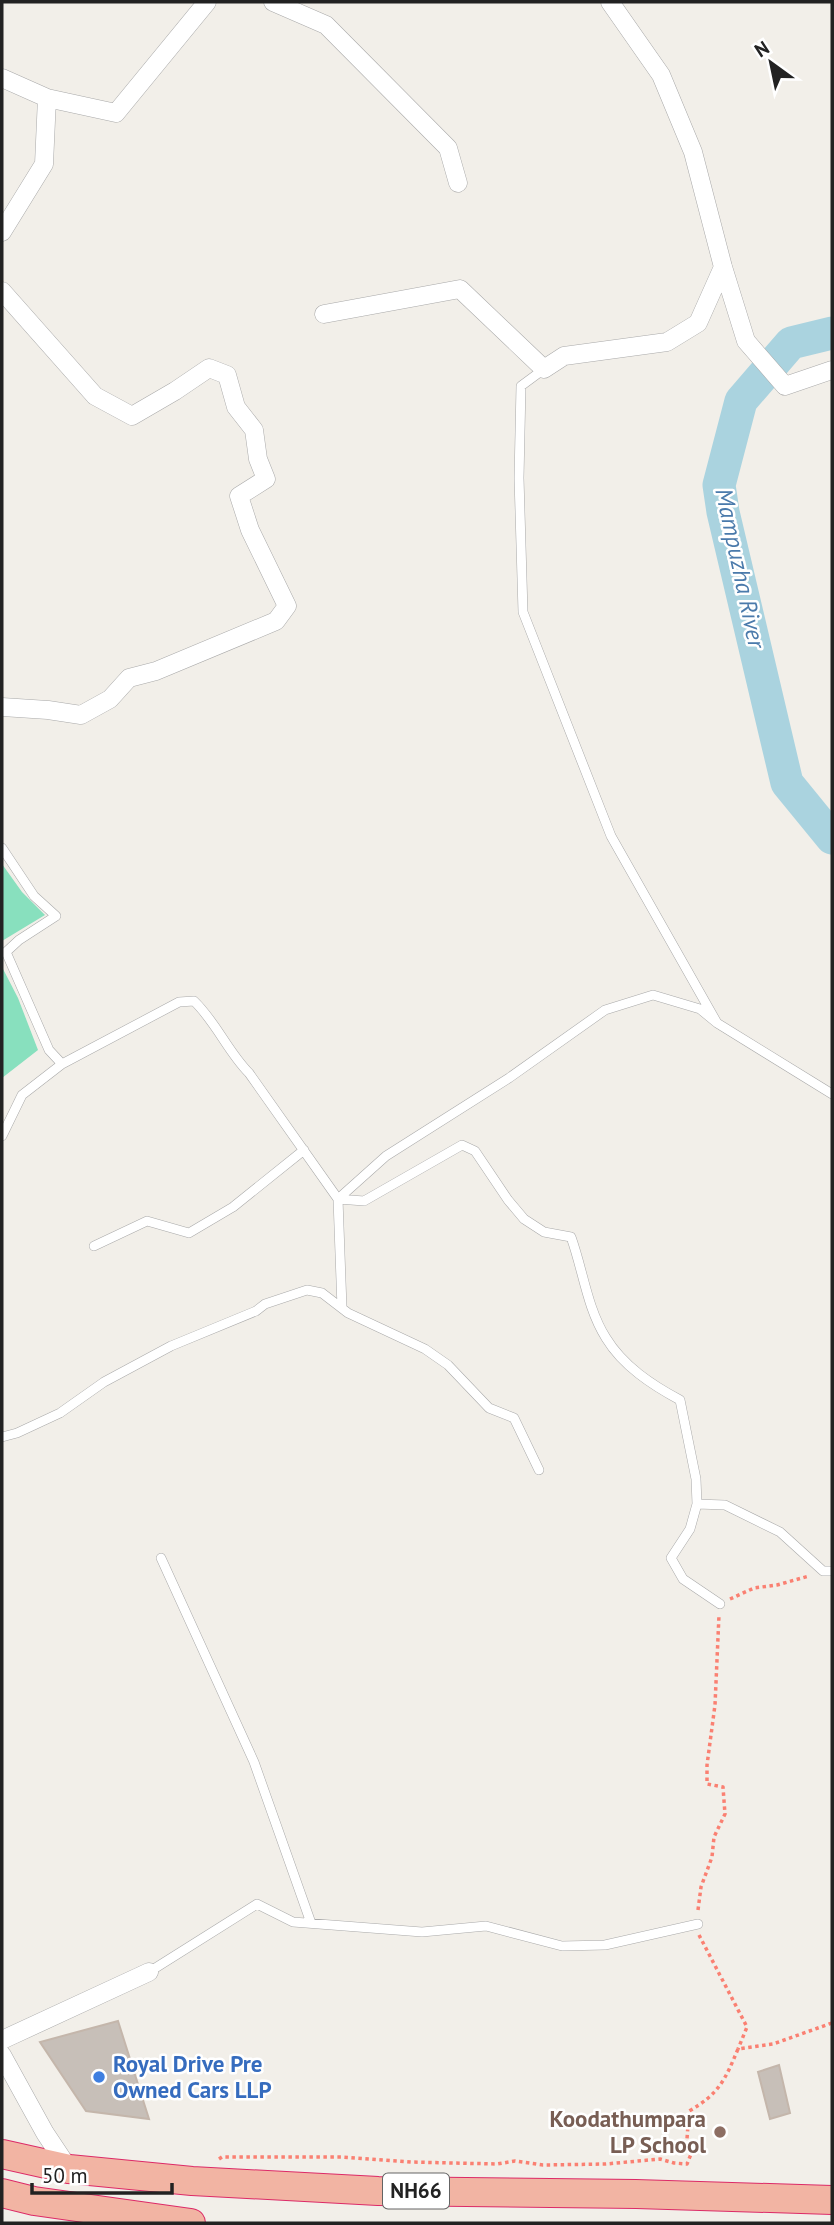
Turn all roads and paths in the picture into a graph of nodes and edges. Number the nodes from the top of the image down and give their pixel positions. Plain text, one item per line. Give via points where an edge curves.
1 (207, 2) edge
2 (273, 2) edge
3 (610, 2) edge
4 (2, 78) edge
5 (47, 98) junction
6 (458, 183) dead end
7 (2, 232) edge
8 (723, 267) junction
9 (2, 291) edge
10 (324, 314) dead end
11 (544, 369) junction
12 (832, 370) edge
13 (2, 707) edge
14 (2, 848) edge
15 (717, 1023) junction
16 (62, 1064) junction
17 (832, 1094) edge
18 (2, 1136) edge
19 (304, 1150) junction
20 (338, 1199) junction
21 (94, 1246) dead end
22 (342, 1308) junction
23 (2, 1437) edge
24 (539, 1470) dead end
25 (698, 1504) junction
26 (161, 1558) dead end
27 (828, 1571) edge
28 (720, 1604) junction
29 (311, 1923) junction
30 (698, 1924) junction
31 (149, 1972) joint
32 (832, 2023) edge
33 (2, 2040) edge
34 (738, 2049) junction
35 (2, 2055) edge
36 (2, 2154) edge
37 (69, 2169) junction
38 (191, 2180) junction
39 (2, 2193) edge
40 (832, 2200) edge
41 (191, 2223) edge

1 - 5 street via 116,113
2 - 6 street via 326,25 447,149
3 - 8 street via 661,75 693,152
4 - 5 street
5 - 7 street via 44,164
8 - 11 street via 698,323 667,342 564,356
8 - 12 street via 746,341 785,386
9 - 13 street via 95,396 132,416 209,368 227,375 236,407 254,430 266,479 239,496 250,530 287,606 276,621 129,678 110,699 81,715
10 - 11 street via 460,289
11 - 15 lane via 521,386 523,612 611,836
14 - 16 lane via 34,896 56,916 6,952 49,1050
15 - 17 lane
15 - 20 lane via 700,1009 653,995 605,1010 386,1156
16 - 18 lane via 22,1095
16 - 19 lane via 179,1002 194,1001
19 - 20 lane
19 - 21 lane via 233,1206 189,1233 147,1221
20 - 22 lane
20 - 25 lane via 364,1201 462,1145 475,1151 524,1219 544,1232 570,1237 606,1339 650,1384 680,1400
22 - 23 lane via 322,1293 307,1290 265,1304 171,1346 104,1382 60,1413
22 - 24 lane via 425,1349 448,1365 489,1408 514,1418
25 - 27 lane via 725,1505 780,1532
25 - 28 lane via 690,1529 671,1558 683,1579
26 - 29 lane via 254,1762
27 - 28 path via 754,1588
28 - 30 path via 707,1784 723,1787 725,1814 713,1838 712,1857 701,1886
29 - 30 lane via 422,1932 486,1926 562,1946 606,1945
29 - 31 lane via 293,1922 257,1904
30 - 34 path via 698,1933 747,2027
31 - 33 street
32 - 34 path via 773,2044
34 - 38 path via 713,2096 690,2110 687,2164 660,2159 564,2165 222,2157
35 - 37 street
36 - 37 highway, NH66
37 - 38 highway, NH66
38 - 40 highway, NH66 via 378,2191
39 - 41 highway

